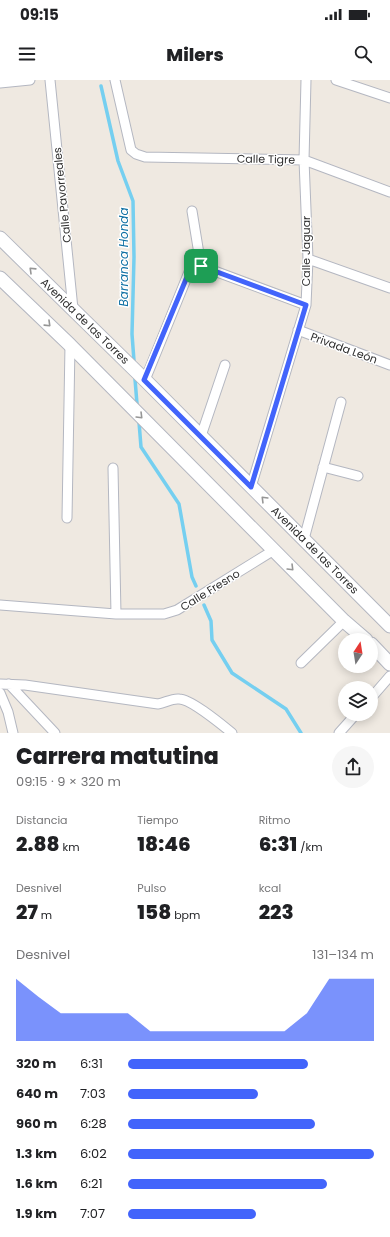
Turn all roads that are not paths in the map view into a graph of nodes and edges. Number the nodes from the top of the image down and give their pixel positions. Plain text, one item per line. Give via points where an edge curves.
1 (30, 80) edge
2 (50, 80) edge
3 (115, 80) edge
4 (306, 80) edge
5 (336, 80) edge
6 (0, 83) edge
7 (390, 98) edge
8 (304, 160) junction
9 (390, 192) edge
10 (192, 211) dead end
11 (0, 238) edge
12 (308, 259) junction
13 (197, 267) junction
14 (0, 278) edge
15 (390, 288) edge
16 (306, 305) junction
17 (73, 309) junction
18 (298, 330) junction
19 (70, 345) junction
20 (225, 365) dead end
21 (390, 365) edge
22 (144, 380) junction
23 (341, 402) dead end
24 (201, 436) junction
25 (323, 467) junction
26 (113, 468) dead end
27 (358, 476) dead end
28 (251, 487) junction
29 (67, 518) dead end
30 (304, 539) junction
31 (274, 550) junction
32 (0, 605) edge
33 (116, 614) junction
34 (344, 621) junction
35 (390, 626) edge
36 (358, 633) edge
37 (378, 651) edge
38 (301, 663) dead end
39 (390, 664) edge
40 (390, 676) edge
41 (5, 684) edge
42 (378, 690) edge
43 (0, 693) edge
44 (350, 721) edge
45 (13, 733) edge
46 (55, 733) edge
47 (232, 733) edge
48 (340, 733) edge

1 - 6 street
2 - 17 street, Calle Pavorreales
3 - 8 street, Calle Tigre via 131,150 136,154 145,157
4 - 8 street, Calle Jaguar
5 - 7 street
8 - 9 street, Calle Tigre
8 - 12 street, Calle Jaguar
10 - 13 street
17 -> 11 main road, Avenida de las Torres
12 - 15 street
12 - 16 street, Calle Jaguar
13 - 16 street
13 - 22 street via 189,272
14 -> 19 main road
16 - 18 street, Calle Jaguar
17 - 22 main road, Avenida de las Torres
18 - 21 street, Privada León
18 - 28 street, Calle Jaguar
19 - 29 street
19 -> 31 main road
20 - 24 street
22 - 24 main road, Avenida de las Torres
23 - 25 street
24 - 28 main road, Avenida de las Torres
25 - 27 street
25 - 30 street
26 - 33 street
30 -> 28 main road, Avenida de las Torres
30 - 35 main road, Avenida de las Torres
31 - 33 street, Calle Fresno via 177,610 164,614
31 -> 34 main road
32 - 33 street, Calle Fresno
34 - 36 main road
34 - 38 street
37 - 39 main road
40 - 42 street
41 - 46 street
41 - 47 street via 158,704 175,699 185,700 217,720
43 - 45 street
44 - 48 street

